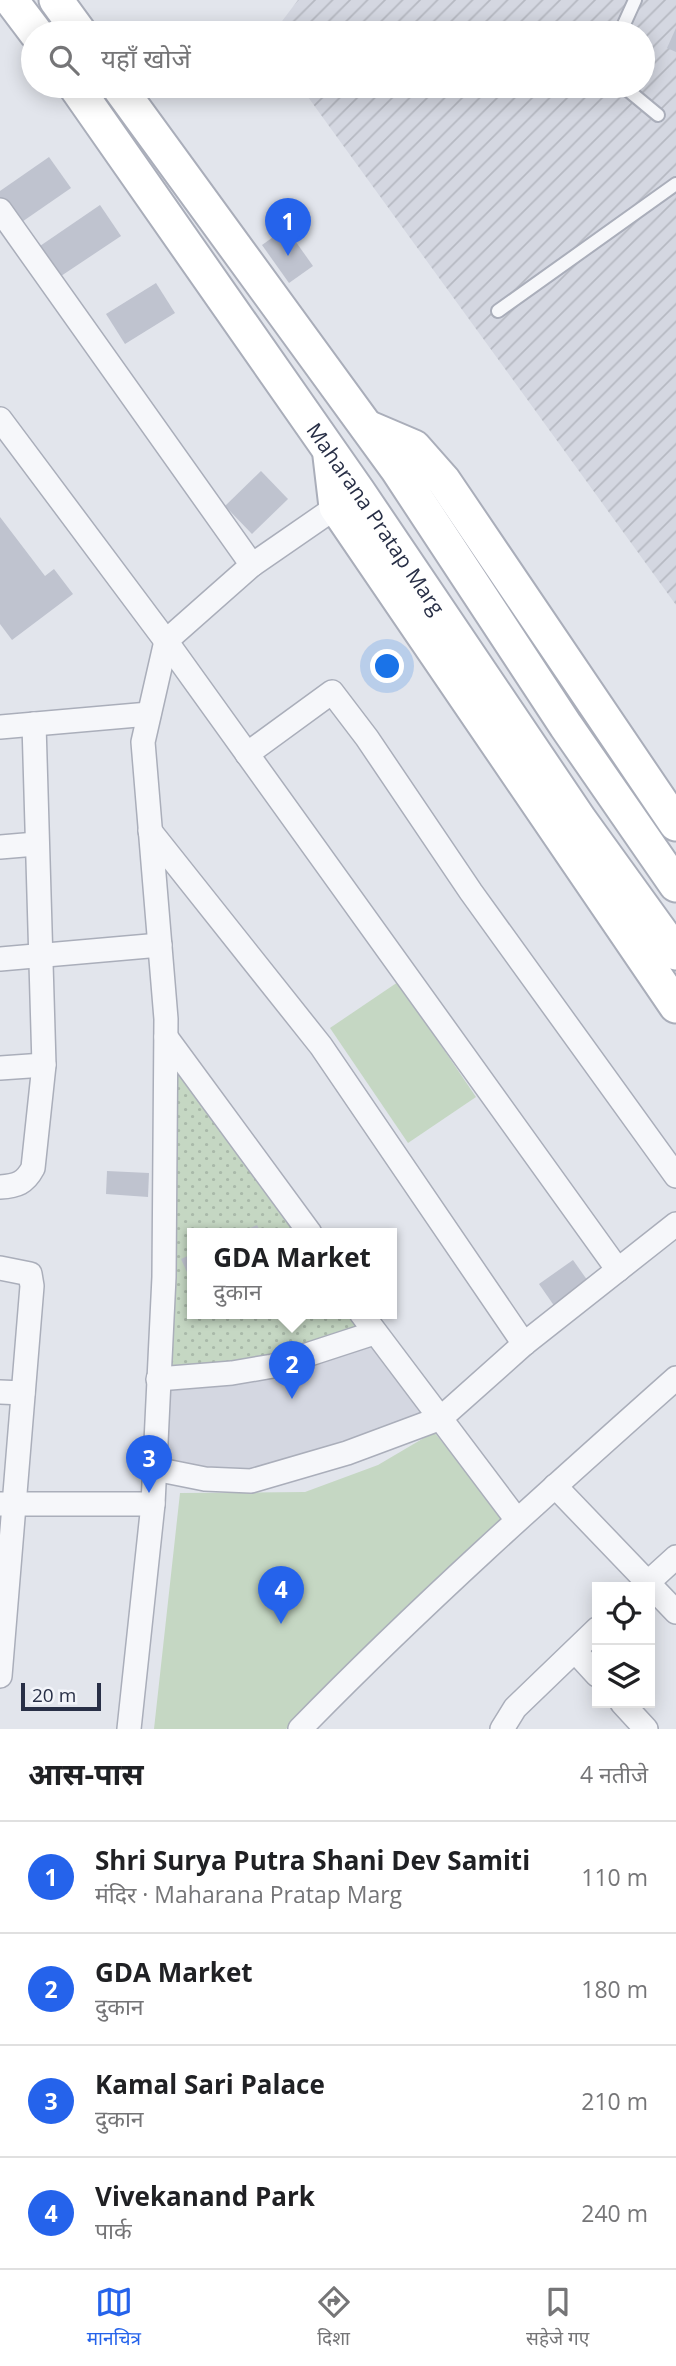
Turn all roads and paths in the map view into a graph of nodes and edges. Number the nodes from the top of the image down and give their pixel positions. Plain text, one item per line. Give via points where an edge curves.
1 (11, 0) edge
2 (56, 0) edge
3 (635, 0) edge
4 (27, 21) edge
5 (71, 21) edge
6 (625, 21) edge
7 (83, 98) edge
8 (127, 98) edge
9 (638, 98) edge
10 (659, 115) dead end
11 (676, 184) edge
12 (0, 210) edge
13 (498, 311) dead end
14 (0, 419) edge
15 (367, 427) junction
16 (329, 452) junction
17 (336, 507) junction
18 (253, 565) junction
19 (166, 641) junction
20 (149, 714) junction
21 (34, 724) junction
22 (0, 727) edge
23 (247, 754) junction
24 (676, 824) edge
25 (150, 831) junction
26 (36, 844) junction
27 (0, 847) edge
28 (676, 885) edge
29 (160, 945) junction
30 (676, 953) edge
31 (40, 956) junction
32 (0, 959) edge
33 (676, 1006) edge
34 (166, 1038) junction
35 (44, 1065) junction
36 (0, 1068) edge
37 (676, 1176) edge
38 (0, 1187) edge
39 (676, 1224) edge
40 (306, 1228) edge
41 (0, 1268) edge
42 (618, 1270) junction
43 (365, 1319) edge
44 (374, 1333) junction
45 (524, 1344) junction
46 (676, 1378) edge
47 (158, 1379) junction
48 (0, 1392) edge
49 (23, 1393) junction
50 (441, 1418) junction
51 (155, 1469) junction
52 (555, 1486) junction
53 (153, 1504) junction
54 (8, 1505) edge
55 (517, 1520) junction
56 (676, 1557) edge
57 (642, 1582) edge
58 (648, 1582) edge
59 (655, 1594) edge
60 (676, 1612) edge
61 (4, 1614) edge
62 (592, 1634) edge
63 (575, 1651) junction
64 (592, 1670) edge
65 (0, 1676) edge
66 (627, 1708) edge
67 (129, 1729) edge
68 (300, 1729) edge
69 (502, 1729) edge
70 (646, 1729) edge

1 - 4 main road
2 - 5 main road
3 - 6 lane
7 - 16 main road, Maharana Pratap Marg
8 - 15 main road, Maharana Pratap Marg
9 - 10 lane
11 - 13 lane
12 - 18 street
14 - 19 street
15 - 24 main road via 414,447 444,481
15 - 28 main road, Maharana Pratap Marg
16 - 17 main road
16 - 30 main road, Maharana Pratap Marg
17 - 18 street
17 - 33 main road
18 - 19 street
19 - 20 street
19 - 23 street
20 - 21 street
20 - 25 street via 143,742
21 - 22 street
21 - 26 street
23 - 37 street via 332,692
23 - 42 street
25 - 29 street
25 - 45 street via 321,1046
26 - 27 street
26 - 31 street
29 - 31 street
29 - 34 street
31 - 32 street
31 - 35 street
34 - 40 street
34 - 47 street via 164,1277
35 - 36 street
35 - 38 street via 33,1168 26,1180
39 - 42 street
41 - 49 street via 30,1274
42 - 45 street
43 - 44 street
44 - 47 street via 273,1366
44 - 50 street
45 - 50 street
46 - 52 street
47 - 51 street
48 - 49 street
49 - 54 street
50 - 51 street via 251,1481 205,1479
50 - 55 street
51 - 53 street
52 - 55 street
52 - 57 street
53 - 54 street
53 - 67 street
54 - 61 street
55 - 68 street
56 - 58 street
59 - 60 street
61 - 65 street
62 - 63 street
63 - 64 street
63 - 69 street via 515,1708
66 - 70 street

